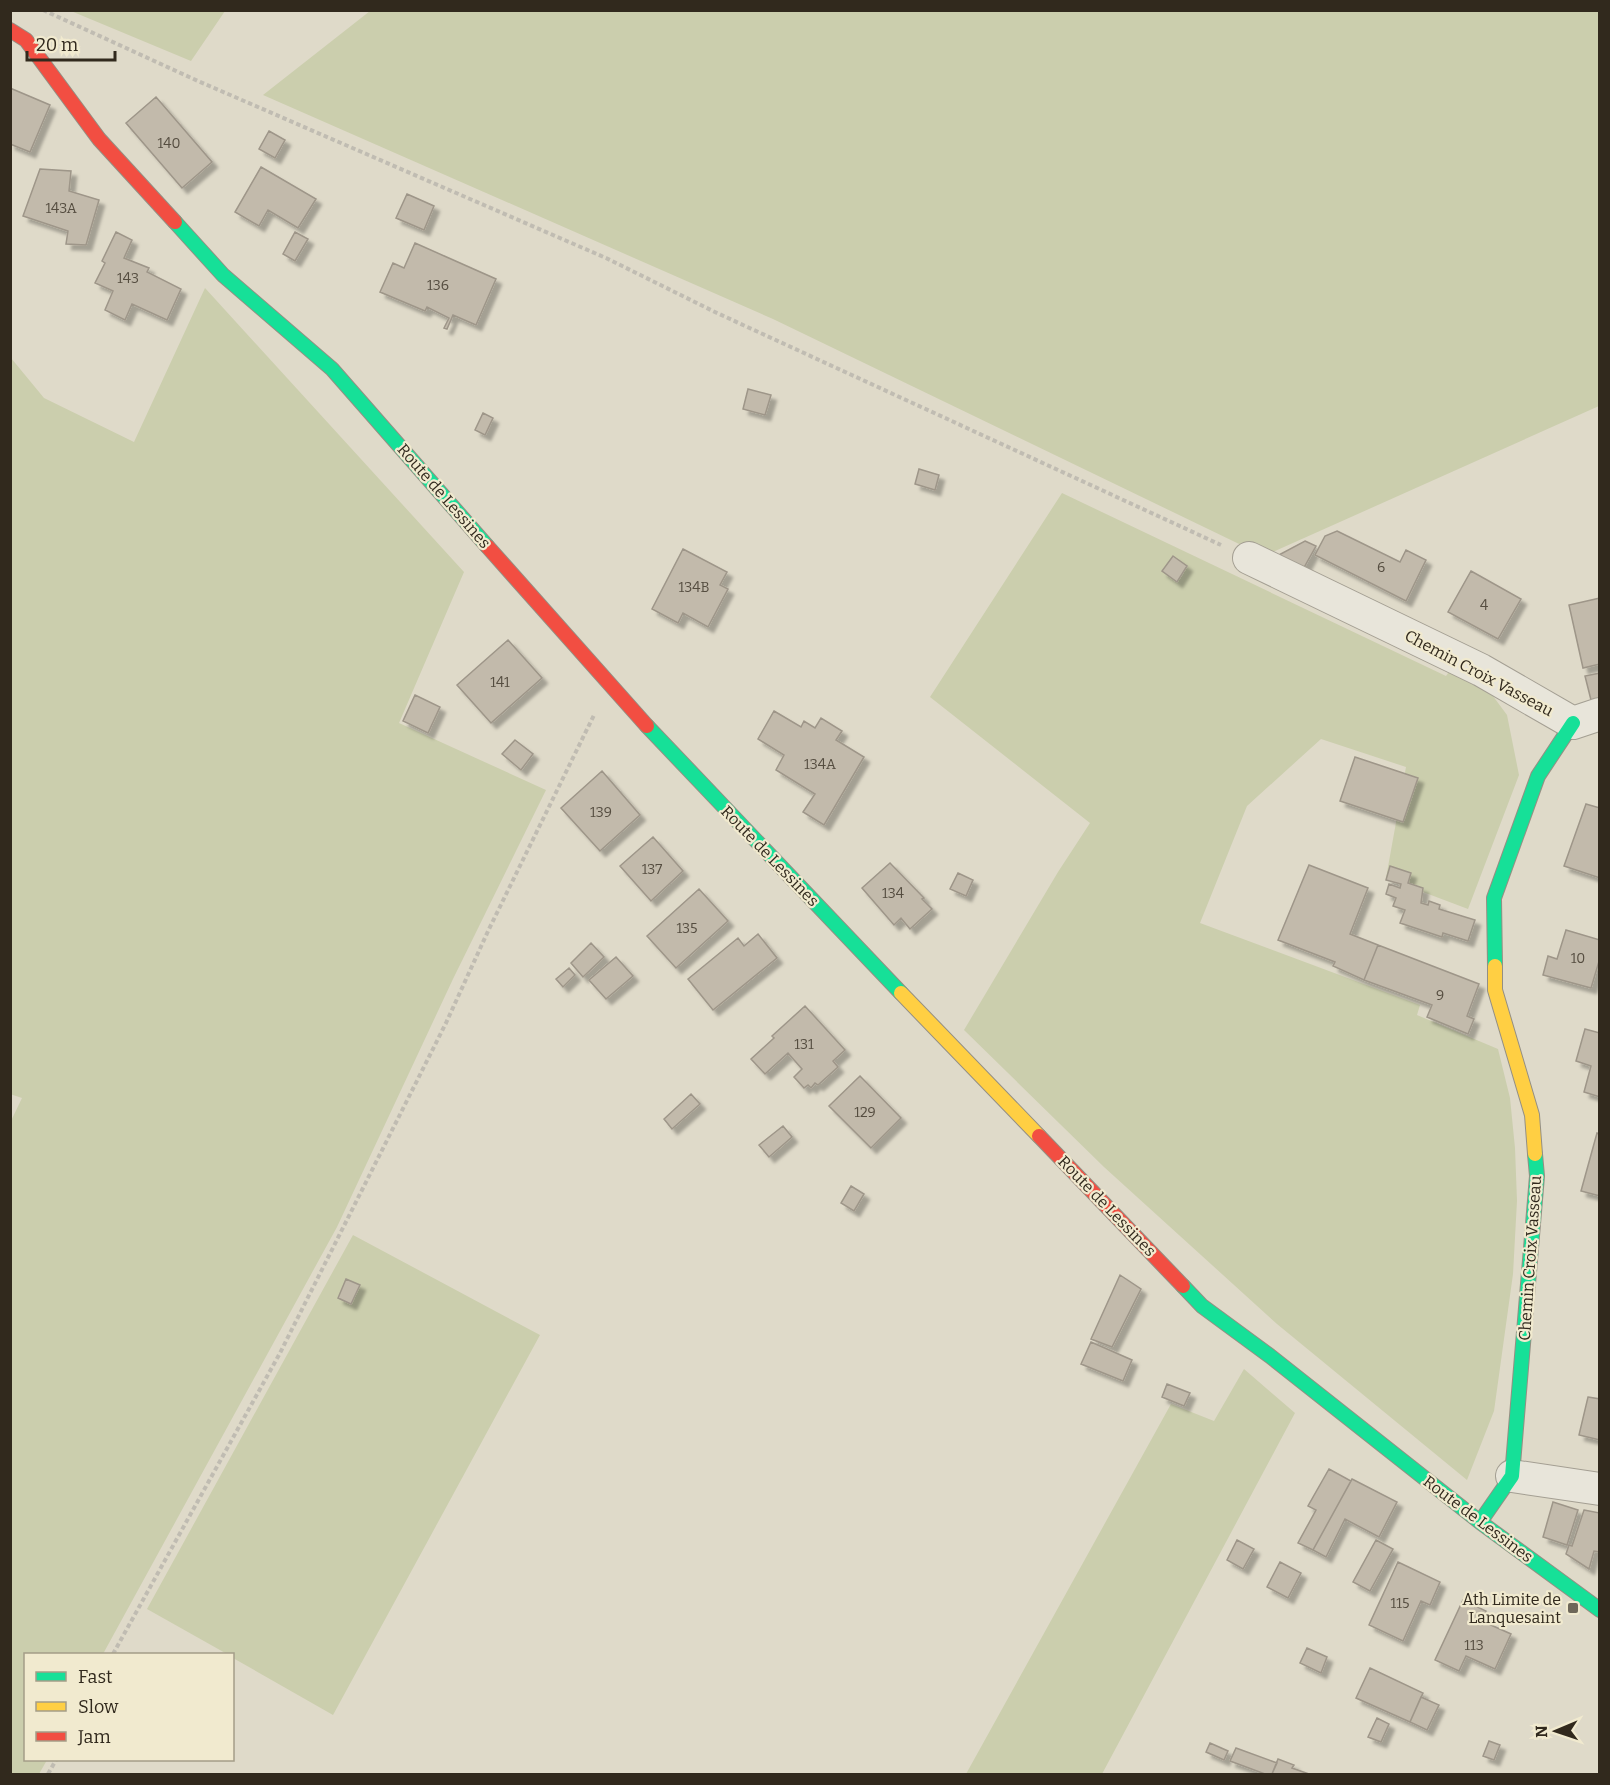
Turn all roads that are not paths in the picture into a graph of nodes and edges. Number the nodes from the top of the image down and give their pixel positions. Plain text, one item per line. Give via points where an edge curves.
1 (10, 30) edge
2 (1249, 558) road end
3 (1586, 718) edge
4 (1512, 1476) junction
5 (1599, 1489) edge
6 (1480, 1522) junction
7 (1599, 1610) edge

1 - 6 main road, Route de Lessines via 26,40 99,139 223,275 332,369 678,760 1202,1306
2 - 3 street, Chemin Croix Vasseau
3 - 4 main road, Chemin Croix Vasseau via 1538,776 1494,898 1495,990 1532,1115 1537,1176
4 - 5 street
4 - 6 main road
6 - 7 main road, Route de Lessines

